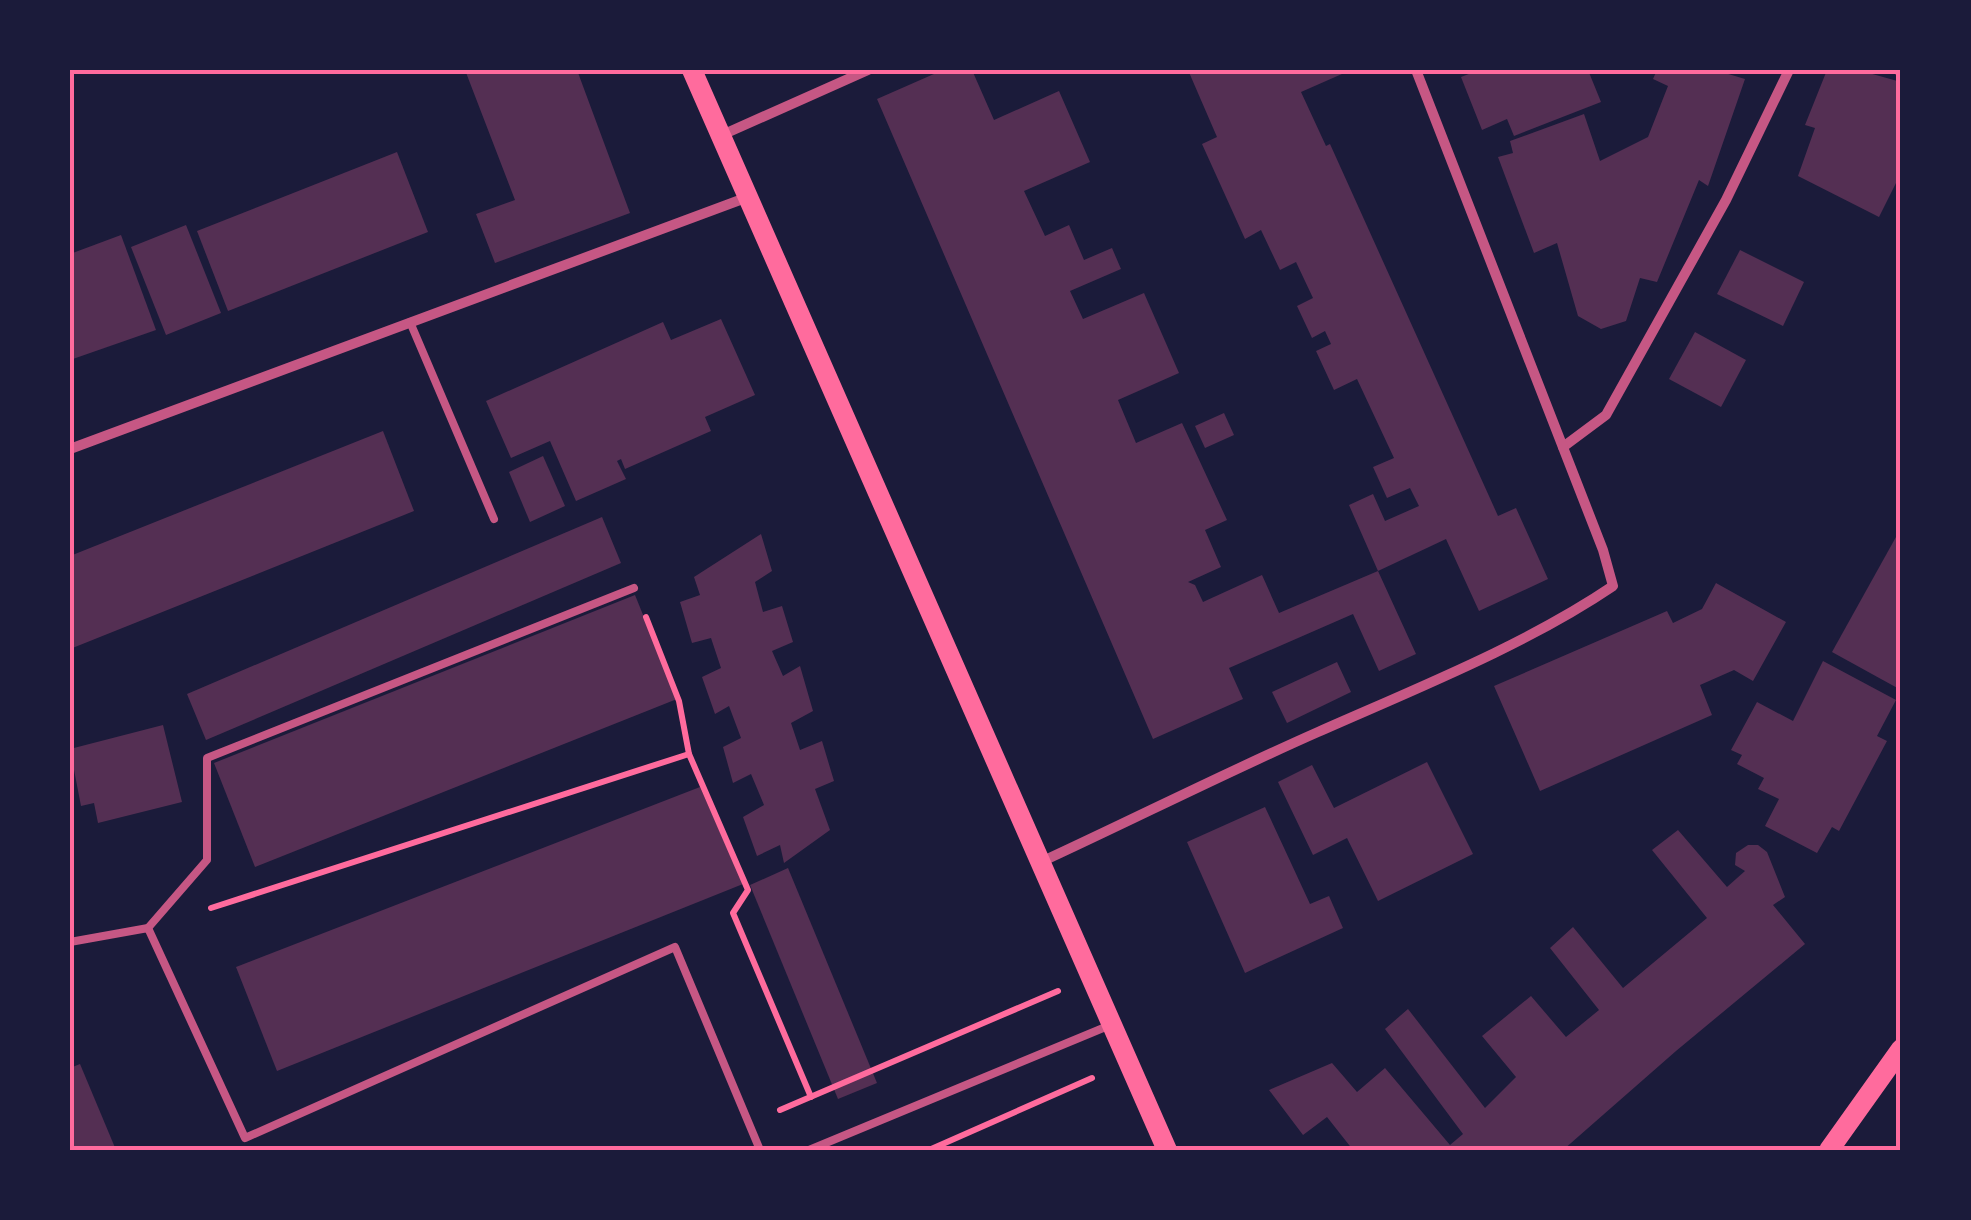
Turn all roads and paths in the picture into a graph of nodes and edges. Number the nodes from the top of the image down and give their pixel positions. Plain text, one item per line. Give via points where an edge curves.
1 (692, 70) edge
2 (868, 70) edge
3 (1416, 70) edge
4 (1789, 70) edge
5 (1892, 70) edge
6 (1901, 73) edge
7 (721, 136) junction
8 (748, 197) junction
9 (410, 322) junction
10 (1563, 447) junction
11 (70, 449) edge
12 (494, 519) dead end
13 (634, 588) joint
14 (689, 754) junction
15 (1041, 862) junction
16 (148, 928) junction
17 (70, 942) edge
18 (1091, 977) junction
19 (1112, 1025) junction
20 (1901, 1049) edge
21 (1130, 1062) junction
22 (811, 1097) junction
23 (749, 1123) junction
24 (760, 1150) edge
25 (809, 1150) edge
26 (929, 1150) edge
27 (1167, 1150) edge
28 (1828, 1150) edge

1 - 7 main road
2 - 7 street
3 - 10 street
4 - 10 street via 1726,200 1606,415
5 - 6 path
7 - 8 main road
8 - 9 street
8 - 15 main road
9 - 11 street
9 - 12 lane
10 - 15 street via 1613,586 1438,679
13 - 14 path via 679,702
13 - 16 lane via 207,758 207,860
14 - 16 path
14 - 22 path via 748,890 733,913
15 - 18 main road
16 - 17 lane
16 - 23 lane via 245,1138 675,947
18 - 19 main road
18 - 22 path
19 - 21 main road
19 - 25 lane
20 - 28 main road
21 - 26 path
21 - 27 main road
22 - 23 path
23 - 24 lane

